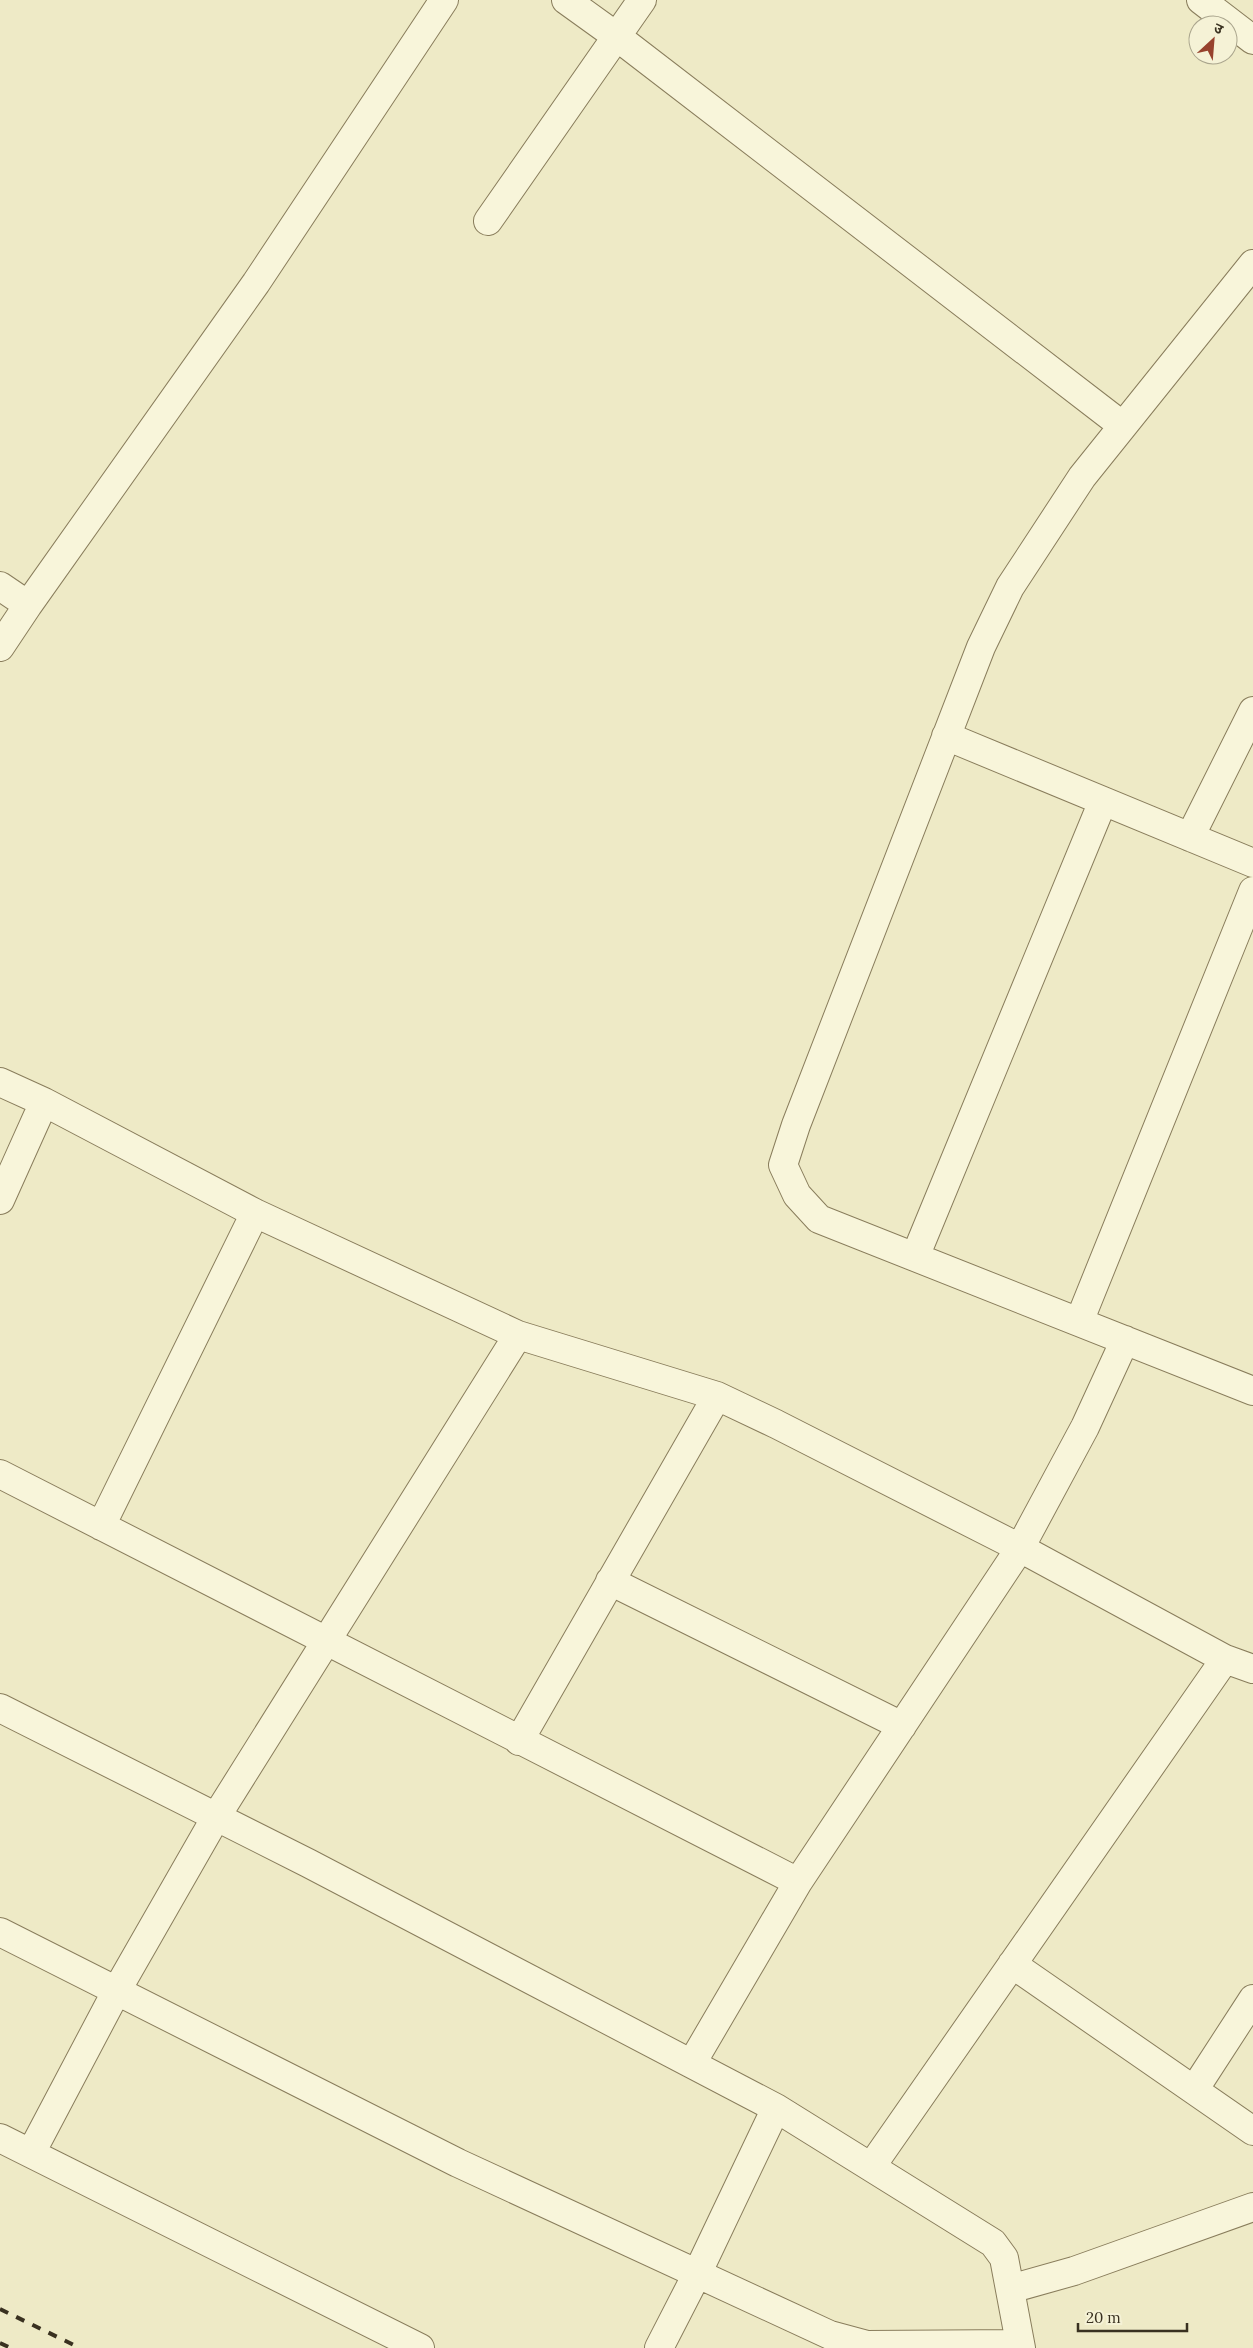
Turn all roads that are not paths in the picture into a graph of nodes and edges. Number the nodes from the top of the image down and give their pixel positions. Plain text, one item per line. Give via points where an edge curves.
1 (444, 0) edge
2 (566, 0) edge
3 (642, 0) edge
4 (1201, 0) edge
5 (616, 36) junction
6 (1253, 40) edge
7 (488, 221) dead end
8 (1253, 264) edge
9 (1124, 426) junction
10 (0, 586) edge
11 (28, 605) junction
12 (0, 647) edge
13 (1253, 711) edge
14 (946, 736) junction
15 (1103, 801) junction
16 (1190, 837) junction
17 (1253, 863) edge
18 (1253, 891) edge
19 (0, 1082) edge
20 (44, 1102) junction
21 (0, 1200) edge
22 (255, 1213) junction
23 (915, 1258) junction
24 (1079, 1322) junction
25 (518, 1335) junction
26 (1124, 1340) junction
27 (1253, 1391) edge
28 (717, 1396) junction
29 (0, 1474) edge
30 (102, 1526) junction
31 (1020, 1548) junction
32 (610, 1581) junction
33 (327, 1642) junction
34 (1225, 1659) junction
35 (1253, 1669) edge
36 (2, 1716) edge
37 (902, 1726) junction
38 (519, 1741) junction
39 (216, 1817) junction
40 (798, 1882) junction
41 (0, 1932) edge
42 (1012, 1964) junction
43 (117, 1990) junction
44 (1253, 1999) edge
45 (692, 2063) junction
46 (1194, 2090) junction
47 (776, 2108) junction
48 (1253, 2131) edge
49 (0, 2138) edge
50 (31, 2153) junction
51 (871, 2167) junction
52 (1253, 2207) edge
53 (697, 2274) junction
54 (1010, 2289) junction
55 (1021, 2346) edge
56 (420, 2348) edge
57 (659, 2348) edge

1 - 11 street via 256,283
2 - 5 street
3 - 5 street
4 - 6 street
5 - 7 street
5 - 9 street
8 - 9 street
9 - 14 street via 1082,477 1010,587 981,647
10 - 11 street
11 - 12 street
13 - 16 street
14 - 15 street
14 - 23 street via 782,1165 797,1196 819,1219
15 - 16 street
15 - 23 street
16 - 17 street
18 - 24 street
19 - 20 street
20 - 21 street
20 - 22 street
22 - 25 street
22 - 30 street
23 - 24 street
24 - 26 street
25 - 28 street
25 - 33 street
26 - 27 street
26 - 31 street via 1085,1427
28 - 31 street
28 - 32 street
29 - 30 street
30 - 33 street
31 - 34 street
31 - 37 street
32 - 37 street
32 - 38 street
33 - 38 street
33 - 39 street
34 - 35 street
34 - 42 street
36 - 39 street
37 - 40 street
38 - 40 street
39 - 43 street
39 - 45 street
40 - 45 street
41 - 43 street
42 - 46 street
42 - 51 street
43 - 50 street
43 - 53 street via 458,2163
44 - 46 street
45 - 47 street
46 - 48 street
47 - 51 street
47 - 53 street
49 - 50 street
50 - 56 street
51 - 54 street via 993,2243 1004,2258
52 - 54 street via 1074,2271
53 - 55 street via 830,2336 867,2345
53 - 57 street
54 - 55 street

